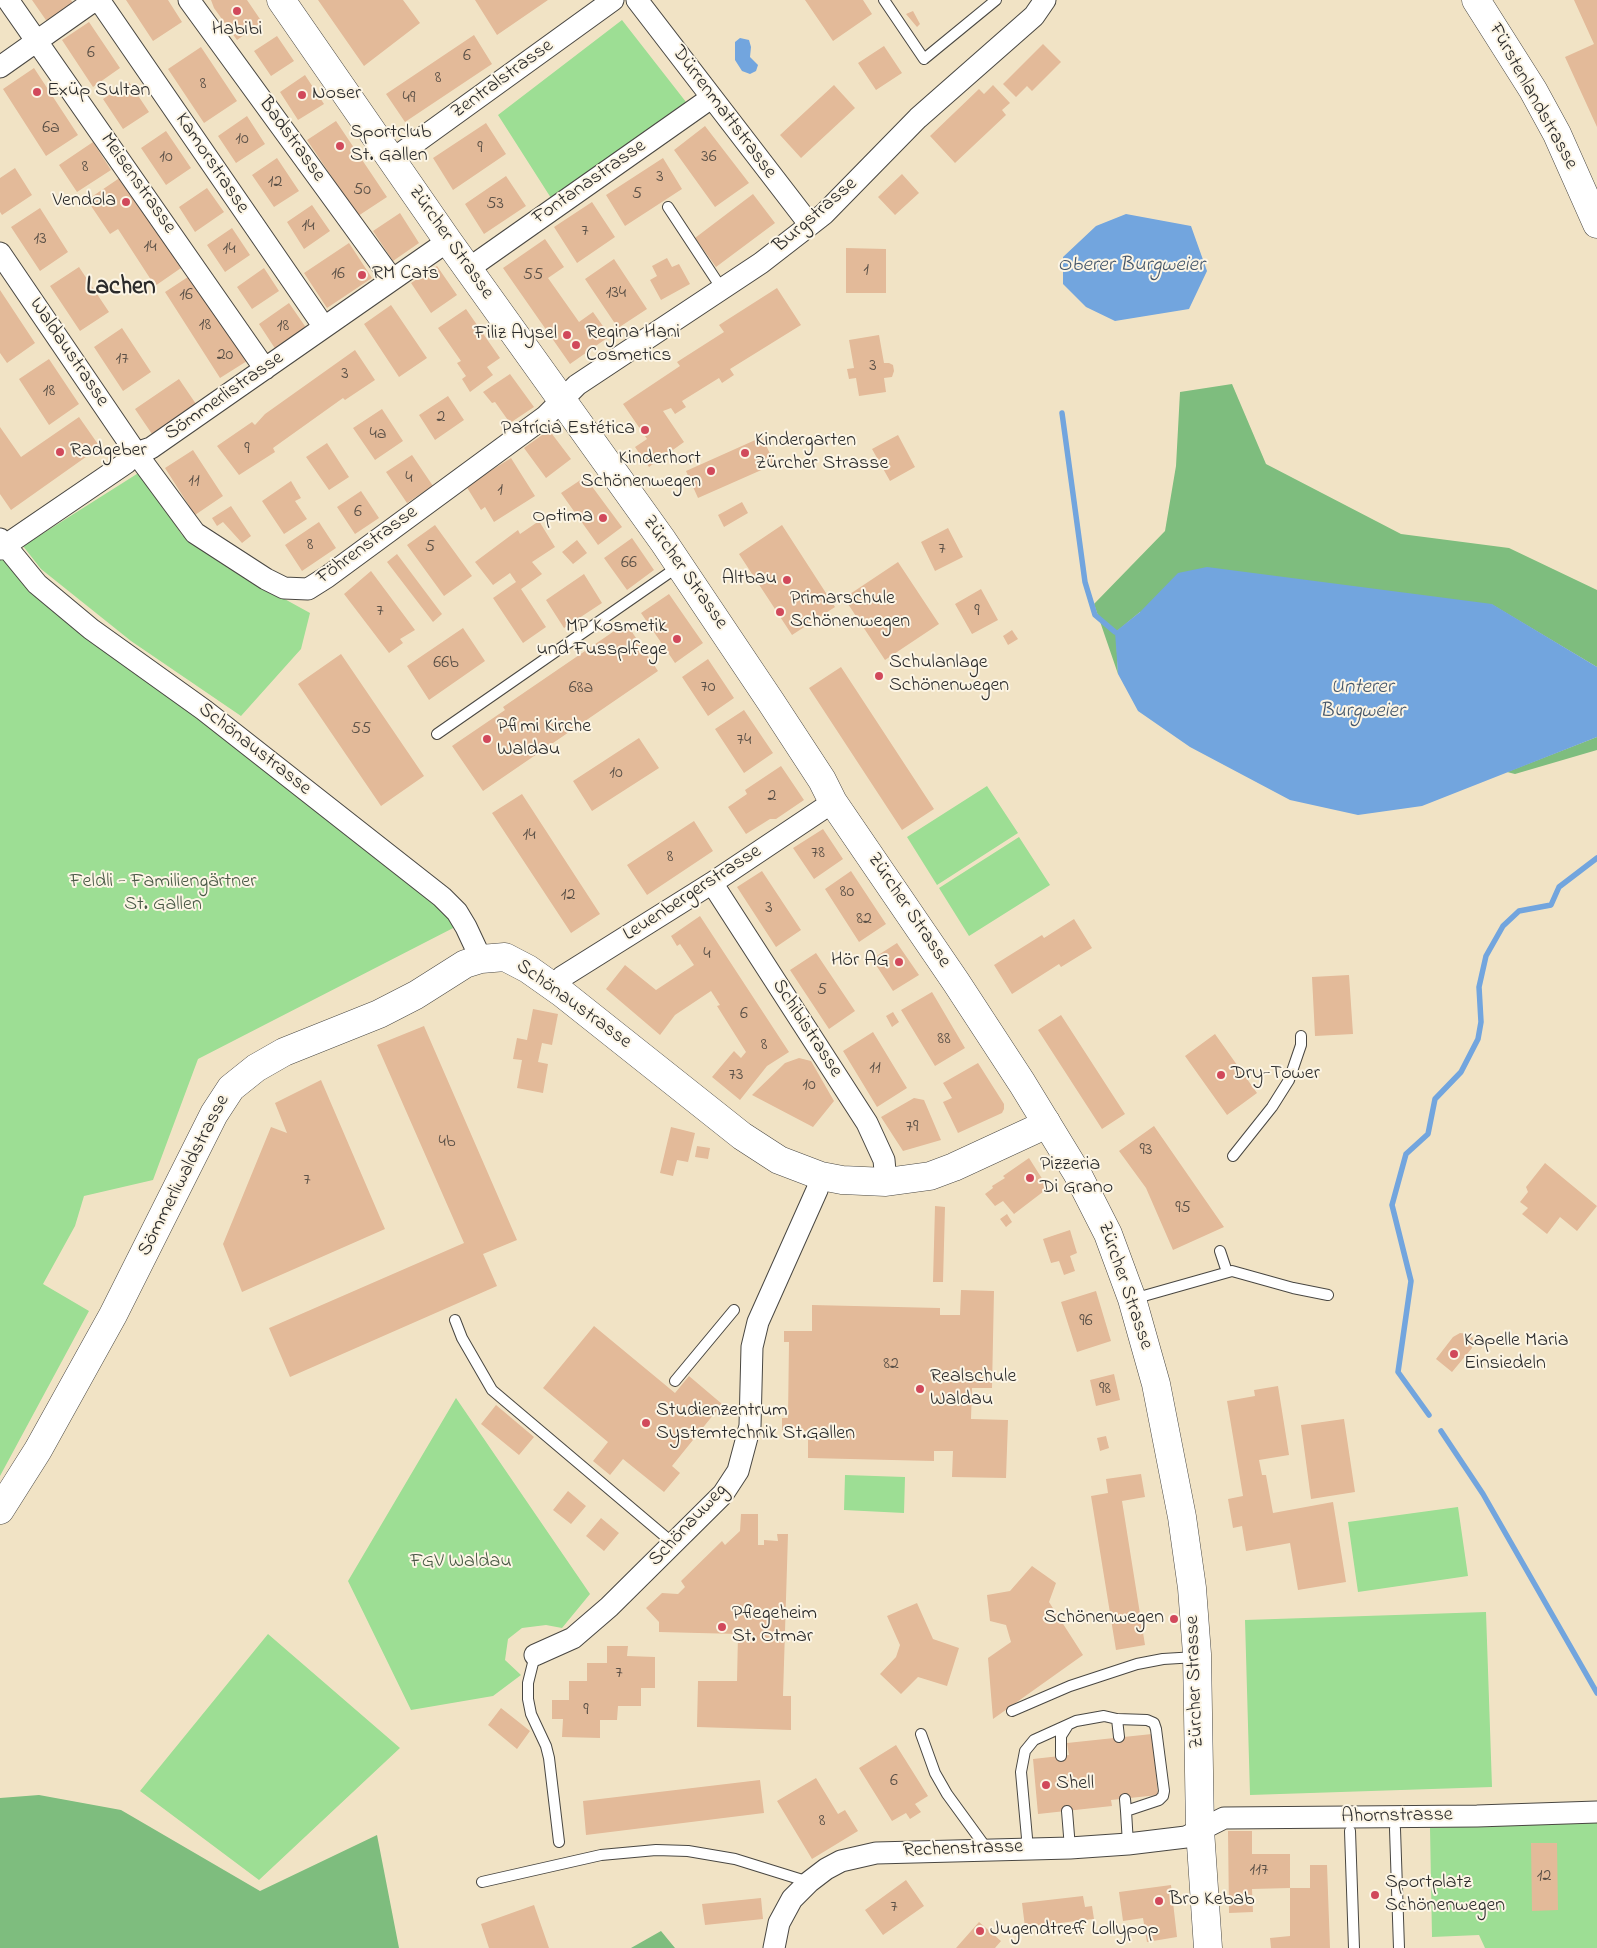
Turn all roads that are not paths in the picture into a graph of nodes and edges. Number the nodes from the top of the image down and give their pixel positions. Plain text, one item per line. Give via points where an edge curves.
1 (8, 0) edge
2 (95, 0) edge
3 (99, 0) edge
4 (189, 0) edge
5 (281, 0) edge
6 (613, 0) edge
7 (637, 0) edge
8 (884, 0) edge
9 (996, 0) edge
10 (1045, 0) edge
11 (1476, 0) edge
12 (37, 41) junction
13 (0, 67) edge
14 (711, 98) junction
15 (393, 160) junction
16 (668, 206) dead end
17 (1597, 224) edge
18 (810, 226) junction
19 (448, 241) junction
20 (0, 253) edge
21 (468, 269) junction
22 (392, 279) junction
23 (722, 289) junction
24 (324, 327) junction
25 (265, 369) junction
26 (562, 401) junction
27 (136, 453) junction
28 (2, 544) edge
29 (680, 566) junction
30 (437, 734) dead end
31 (833, 802) junction
32 (712, 883) junction
33 (481, 959) junction
34 (554, 987) junction
35 (1301, 1036) dead end
36 (1046, 1122) junction
37 (1233, 1156) dead end
38 (821, 1176) junction
39 (886, 1182) junction
40 (1220, 1251) dead end
41 (1227, 1272) junction
42 (1328, 1295) dead end
43 (1132, 1299) junction
44 (734, 1310) dead end
45 (455, 1320) dead end
46 (675, 1381) dead end
47 (0, 1510) edge
48 (674, 1544) junction
49 (535, 1655) joint
50 (1198, 1657) junction
51 (1012, 1711) dead end
52 (1117, 1720) junction
53 (1069, 1724) junction
54 (921, 1734) dead end
55 (1119, 1737) dead end
56 (1061, 1756) dead end
57 (1125, 1799) dead end
58 (1067, 1811) dead end
59 (1126, 1811) junction
60 (1597, 1812) edge
61 (1395, 1829) dead end
62 (1200, 1830) junction
63 (1350, 1831) dead end
64 (560, 1842) dead end
65 (1128, 1844) junction
66 (1025, 1848) junction
67 (1070, 1848) junction
68 (987, 1850) junction
69 (482, 1882) dead end
70 (809, 1882) junction
71 (774, 1948) edge
72 (1208, 1948) edge
73 (1354, 1948) edge
74 (1399, 1948) edge

1 - 12 street, Meisenstrasse
2 - 12 street
3 - 24 street, Kamorstrasse
4 - 22 street, Badstrasse
5 - 15 main road, Zürcher Strasse
6 - 15 street, Zentralstrasse
7 - 14 street, Dürrenmattstrasse
8 - 9 lane via 924,59
10 - 18 street, Burgstrasse via 1034,16 918,118
11 - 17 main road, Fürstenlandstrasse via 1557,134
12 - 13 street
12 - 25 street, Meisenstrasse
14 - 18 street, Dürrenmattstrasse
14 - 21 street, Fontanastrasse
15 - 19 main road, Zürcher Strasse
16 - 23 lane
18 - 23 street, Burgstrasse
19 - 21 main road, Zürcher Strasse
19 - 22 street, Sömmerlistrasse
20 - 27 street, Waldaustrasse
21 - 26 main road, Zürcher Strasse
22 - 24 street, Sömmerlistrasse
23 - 26 street, Burgstrasse via 577,385
24 - 25 street, Sömmerlistrasse
25 - 27 street, Sömmerlistrasse via 151,448
26 - 27 street, Föhrenstrasse via 421,509 308,589 284,588 195,533
26 - 29 main road, Zürcher Strasse
27 - 28 street, Sömmerlistrasse via 126,463
28 - 33 street, Schönaustrasse via 37,584 91,629 204,710 442,897 466,926
29 - 30 lane
29 - 31 main road, Zürcher Strasse via 800,745
31 - 32 street, Leuenbergerstrasse
31 - 36 main road, Zürcher Strasse via 956,982
32 - 34 street, Leuenbergerstrasse via 562,977
32 - 39 street, Schibistrasse via 867,1123 884,1160
33 - 34 main road, Schönaustrasse via 505,958 528,968
33 - 47 main road, Sömmerliwaldstrasse via 456,969 416,996 379,1014 284,1052 231,1088 214,1114 114,1314 38,1450
34 - 38 main road, Schönaustrasse via 742,1136 779,1160
35 - 37 lane via 1289,1080
36 - 39 main road, Schönaustrasse via 954,1168 930,1176
36 - 43 main road, Zürcher Strasse via 1108,1234
38 - 39 main road, Schönaustrasse
38 - 48 street, Schönauweg via 758,1322 752,1347 750,1426 738,1471 723,1494
40 - 41 lane
41 - 42 lane
41 - 43 lane
43 - 50 main road, Zürcher Strasse via 1156,1384 1169,1446 1192,1588
44 - 46 lane
45 - 48 lane via 492,1390
48 - 49 street, Schönauweg via 573,1638
49 - 64 lane via 528,1683 530,1714 549,1758
50 - 51 lane via 1137,1664 1070,1686
50 - 62 main road, Zürcher Strasse
52 - 53 lane via 1109,1716 1095,1717
52 - 55 lane
52 - 59 lane via 1154,1723 1164,1791 1159,1800
53 - 56 lane via 1061,1736
53 - 66 lane via 1034,1740 1023,1758
54 - 68 lane via 935,1773
57 - 59 lane
58 - 67 lane
59 - 65 lane
60 - 62 street, Ahornstrasse via 1224,1818
61 - 74 lane
62 - 65 street, Rechenstrasse via 1186,1836
62 - 72 main road, Zürcher Strasse
63 - 73 lane
65 - 67 street, Rechenstrasse
66 - 67 street, Rechenstrasse
66 - 68 street, Rechenstrasse
68 - 70 street, Rechenstrasse via 876,1853 841,1861
69 - 70 lane via 602,1855 656,1850 688,1851 735,1859
70 - 71 street, Rechenstrasse via 792,1900 779,1923

